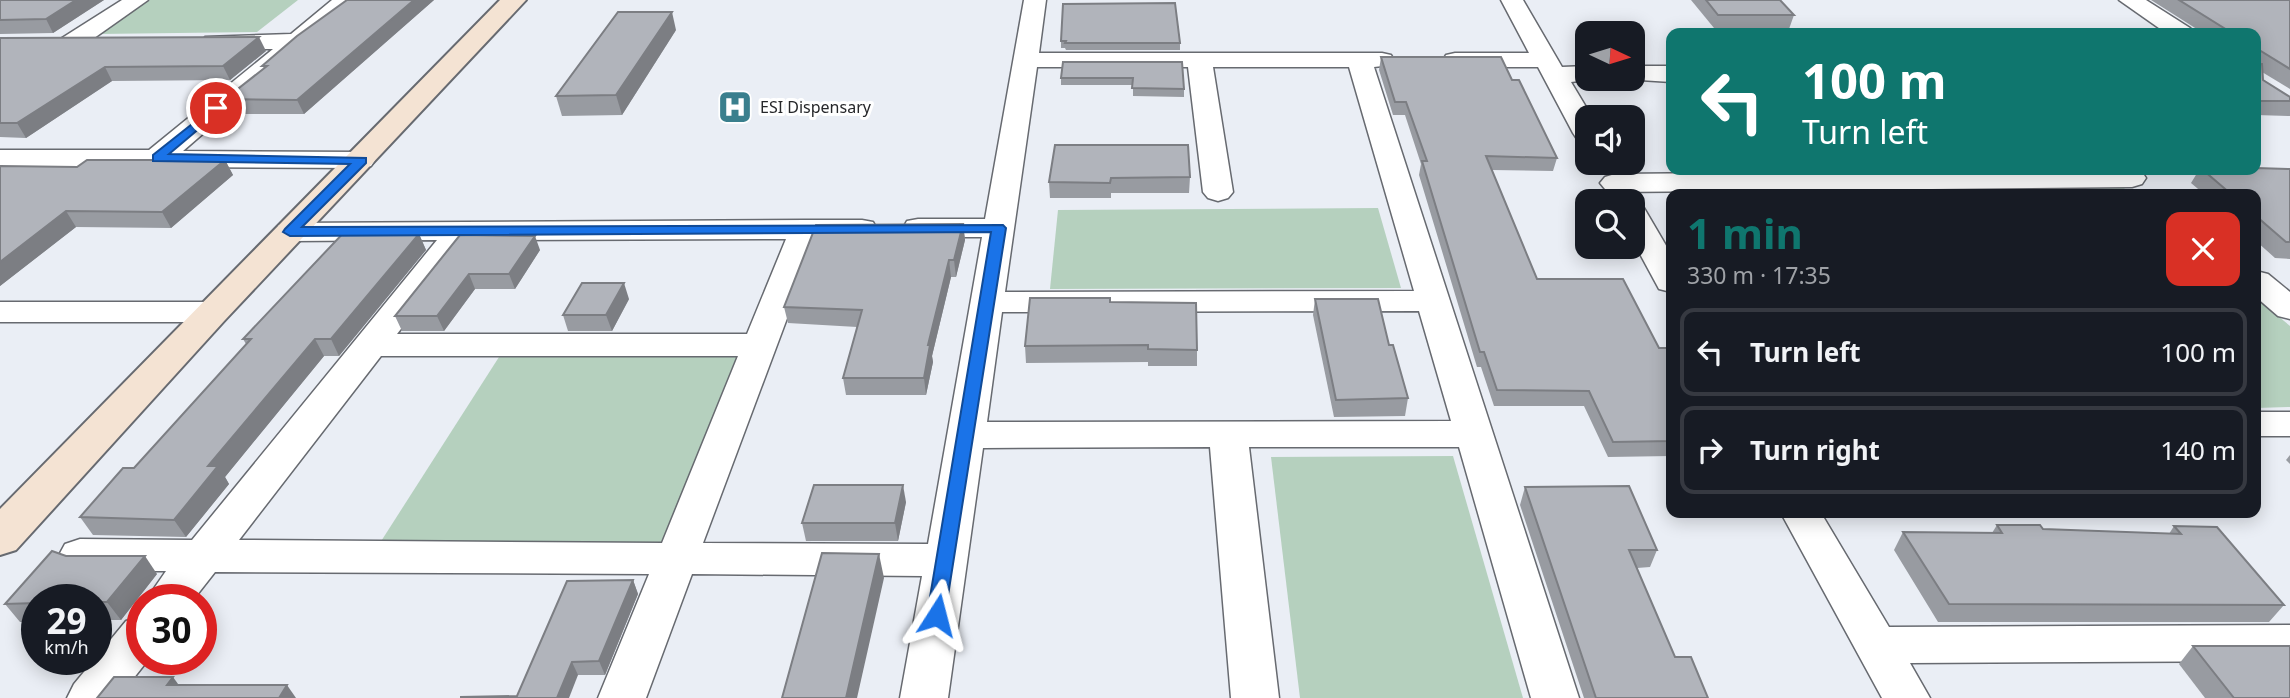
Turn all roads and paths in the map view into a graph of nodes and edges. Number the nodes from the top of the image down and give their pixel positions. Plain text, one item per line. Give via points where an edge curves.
1 (137, 0) edge
2 (346, 0) edge
3 (513, 0) edge
4 (1035, 0) edge
5 (1512, 0) edge
6 (2130, 0) edge
7 (2174, 28) edge
8 (295, 41) junction
9 (189, 42) edge
10 (110, 43) edge
11 (1025, 60) junction
12 (1199, 60) junction
13 (1359, 60) junction
14 (1401, 60) edge
15 (1429, 60) edge
16 (1550, 67) junction
17 (1575, 72) edge
18 (1645, 74) edge
19 (1666, 74) edge
20 (1575, 112) edge
21 (0, 158) edge
22 (157, 158) junction
23 (361, 160) junction
24 (2135, 181) edge
25 (1615, 182) edge
26 (1888, 188) edge
27 (1218, 191) dead end
28 (999, 228) junction
29 (805, 229) junction
30 (461, 231) junction
31 (290, 232) junction
32 (1645, 235) edge
33 (1666, 273) edge
34 (2261, 285) edge
35 (1433, 301) junction
36 (986, 302) junction
37 (2290, 309) edge
38 (0, 312) edge
39 (212, 312) junction
40 (371, 345) junction
41 (760, 345) junction
42 (2261, 424) edge
43 (2290, 424) edge
44 (1228, 434) junction
45 (965, 435) junction
46 (1474, 435) junction
47 (1804, 518) edge
48 (0, 538) edge
49 (80, 555) edge
50 (204, 556) junction
51 (677, 558) junction
52 (946, 560) junction
53 (181, 584) edge
54 (2290, 643) edge
55 (1875, 645) junction
56 (126, 654) edge
57 (91, 698) edge
58 (622, 698) edge
59 (923, 698) edge
60 (1255, 698) edge
61 (1555, 698) edge
62 (1906, 698) edge

1 - 10 street via 59,43
2 - 8 street
3 - 23 street
4 - 11 street
5 - 16 street
6 - 7 street
8 - 9 street
8 - 22 street
11 - 12 street
11 - 28 street
12 - 13 street
12 - 27 street
13 - 14 street
13 - 35 street
15 - 16 street
16 - 17 street
16 - 20 street
18 - 19 street
21 - 22 street
22 - 23 street
23 - 31 street
24 - 26 street
25 - 26 street
28 - 29 street
28 - 36 street
29 - 30 street
29 - 41 street
30 - 31 street
30 - 40 street
31 - 39 street
32 - 33 street
34 - 37 street
35 - 36 street
35 - 46 street
36 - 45 street
38 - 39 street
39 - 48 street
40 - 41 street
40 - 50 street
41 - 51 street
42 - 43 street
44 - 45 street
44 - 46 street
44 - 60 street
45 - 52 street
46 - 61 street
47 - 55 street
49 - 50 street
50 - 51 street
50 - 53 street
51 - 52 street
51 - 58 street
52 - 59 street
54 - 55 street
55 - 62 street
56 - 57 street

